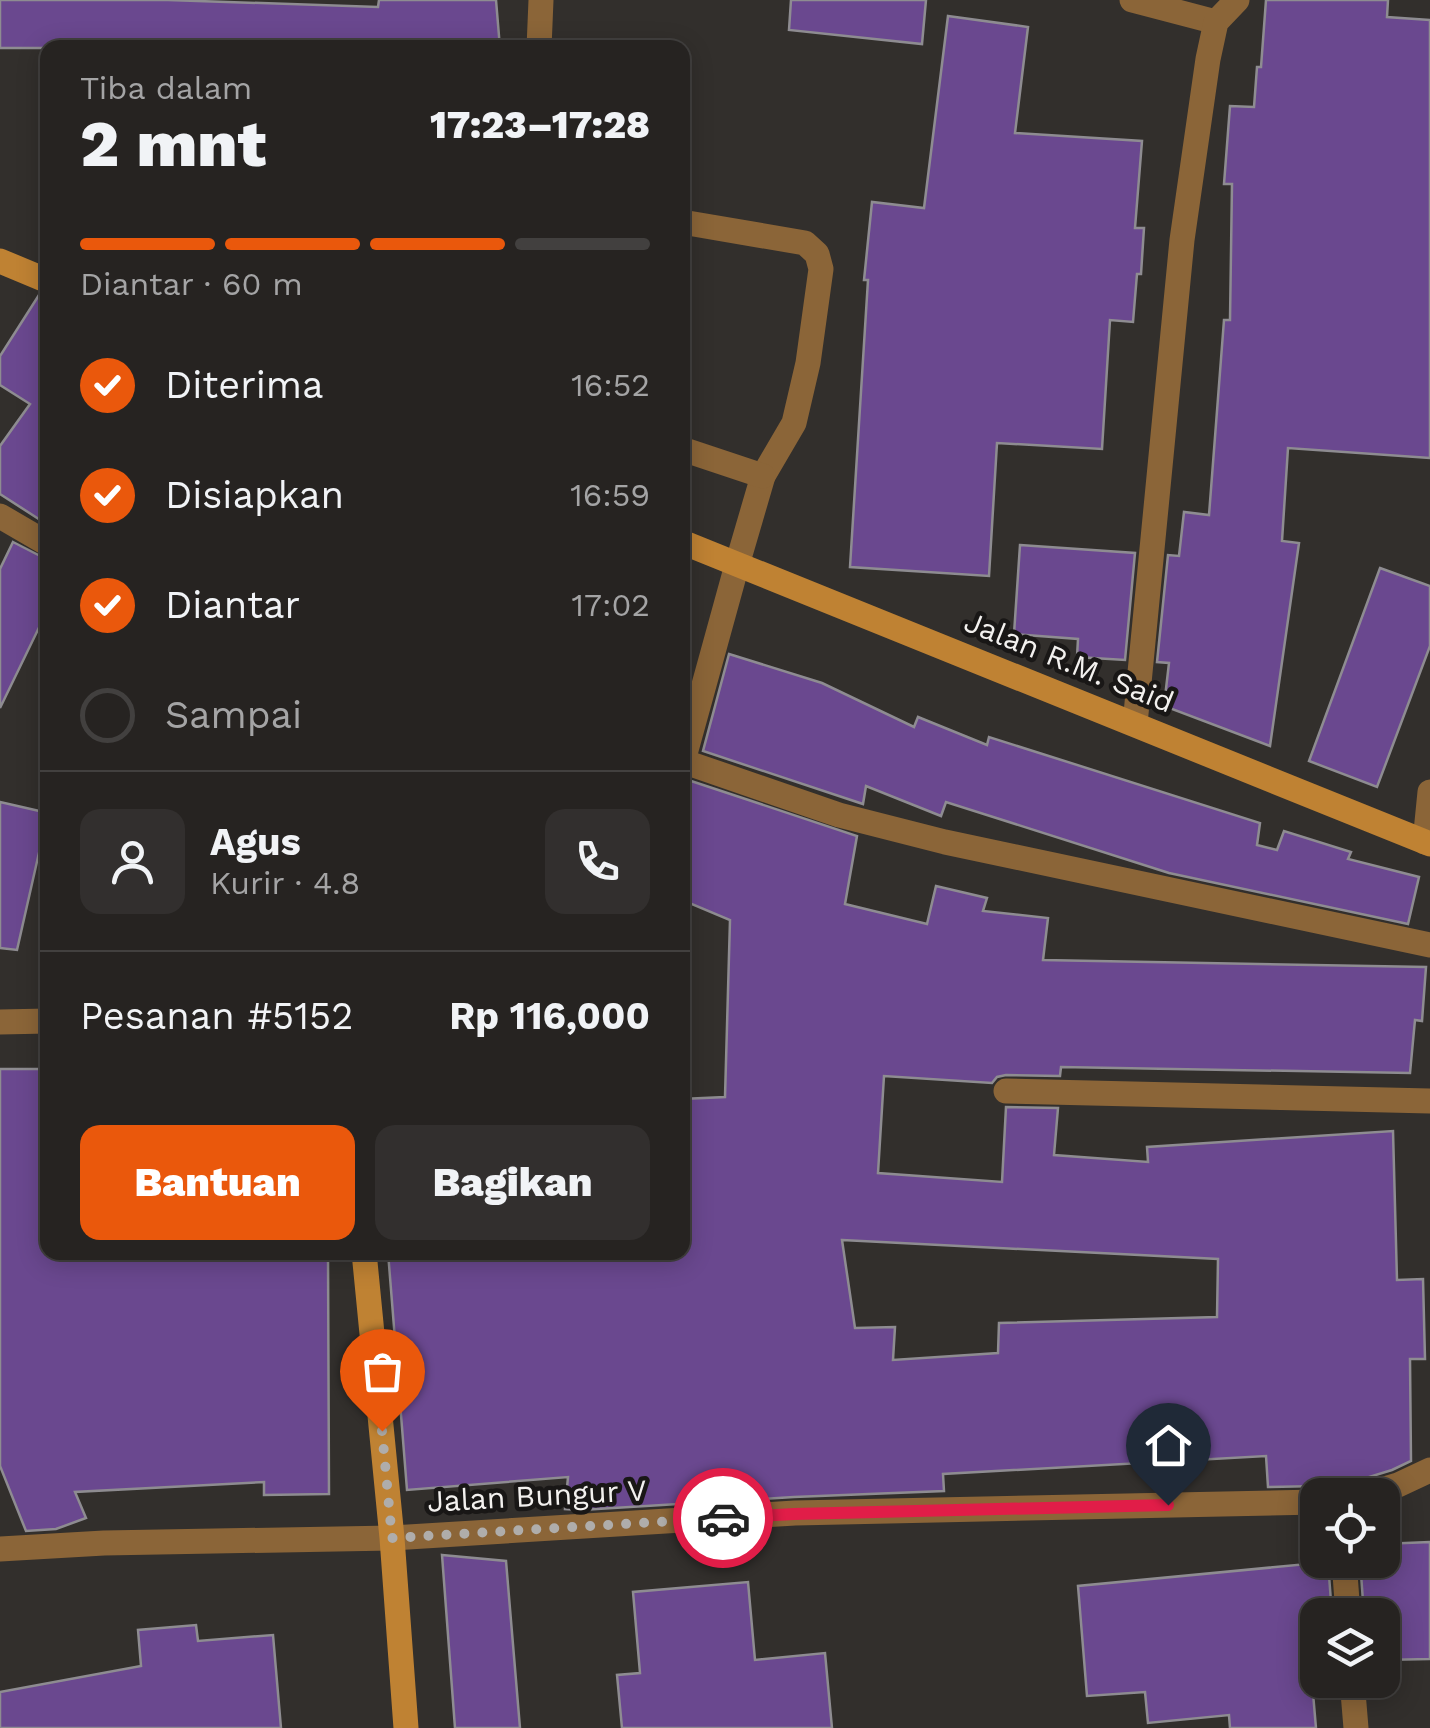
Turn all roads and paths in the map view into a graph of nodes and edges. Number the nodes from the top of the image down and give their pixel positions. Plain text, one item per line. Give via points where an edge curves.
1 (541, 0) edge
2 (1132, 0) edge
3 (1237, 0) edge
4 (1216, 22) junction
5 (539, 40) edge
6 (690, 223) edge
7 (0, 261) edge
8 (40, 278) edge
9 (690, 454) edge
10 (762, 476) junction
11 (0, 516) edge
12 (40, 539) edge
13 (690, 545) edge
14 (737, 565) junction
15 (1135, 724) junction
16 (690, 736) edge
17 (690, 763) edge
18 (1430, 792) edge
19 (1428, 843) edge
20 (1430, 944) edge
21 (40, 1021) edge
22 (0, 1022) edge
23 (1006, 1091) dead end
24 (1430, 1101) edge
25 (365, 1260) edge
26 (1430, 1470) edge
27 (1400, 1485) edge
28 (1300, 1502) edge
29 (392, 1538) junction
30 (0, 1549) edge
31 (1354, 1698) edge
32 (406, 1728) edge
33 (1356, 1728) edge

1 - 5 street
2 - 4 street
3 - 4 street
4 - 15 street via 1182,240
6 - 10 street via 805,244 817,254 821,269 794,423
7 - 8 main road
9 - 10 street
10 - 14 street
11 - 12 street
13 - 14 main road, Jalan R.M. Said
14 - 15 main road, Jalan R.M. Said
14 - 16 street
15 - 19 main road, Jalan R.M. Said
17 - 20 street via 839,815 946,842
18 - 19 street
21 - 22 street
23 - 24 street
25 - 29 main road
26 - 27 street
28 - 29 street, Jalan Bungur V via 794,1514
29 - 30 street, Jalan Bungur V
29 - 32 main road
31 - 33 street

